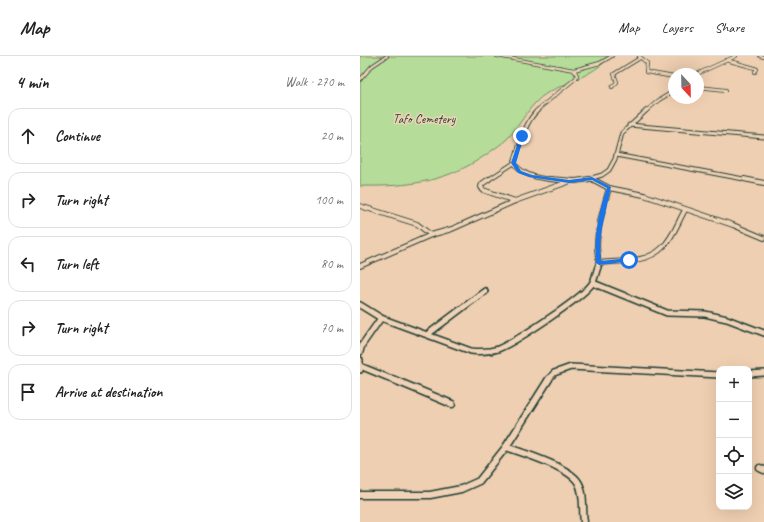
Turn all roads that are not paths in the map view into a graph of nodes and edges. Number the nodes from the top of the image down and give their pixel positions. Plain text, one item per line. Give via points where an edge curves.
1 (387, 56) edge
2 (497, 56) edge
3 (612, 56) edge
4 (736, 56) edge
5 (760, 56) edge
6 (639, 57) edge
7 (764, 57) edge
8 (726, 60) junction
9 (574, 70) junction
10 (704, 71) edge
11 (755, 72) dead end
12 (668, 76) edge
13 (360, 80) edge
14 (612, 87) dead end
15 (704, 88) edge
16 (726, 90) dead end
17 (668, 94) edge
18 (629, 126) junction
19 (764, 137) edge
20 (616, 155) junction
21 (514, 163) junction
22 (592, 179) junction
23 (569, 182) junction
24 (764, 183) edge
25 (609, 188) junction
26 (515, 201) junction
27 (360, 206) edge
28 (685, 210) junction
29 (431, 235) junction
30 (764, 238) edge
31 (599, 263) junction
32 (360, 266) edge
33 (593, 283) junction
34 (485, 291) dead end
35 (360, 305) edge
36 (381, 318) junction
37 (764, 333) edge
38 (428, 334) junction
39 (360, 352) edge
40 (360, 365) edge
41 (764, 373) edge
42 (752, 374) edge
43 (716, 375) edge
44 (452, 404) dead end
45 (506, 447) junction
46 (360, 495) edge
47 (584, 522) edge

1 - 13 lane via 372,66
2 - 9 lane
3 - 9 lane via 600,63
4 - 8 lane
5 - 7 lane
6 - 12 lane via 647,63 646,72
6 - 14 lane via 614,74 617,82
8 - 10 lane
8 - 11 lane via 755,68
9 - 21 lane via 576,78 534,113 522,136
15 - 16 lane
17 - 18 lane via 654,102
18 - 19 lane
18 - 20 lane via 621,136
20 - 22 lane via 611,167
20 - 24 lane
21 - 23 lane via 519,172
21 - 26 lane via 481,187 483,190
22 - 23 lane
22 - 25 lane
23 - 26 lane
25 - 28 lane via 644,195
25 - 31 lane via 597,246
26 - 29 lane via 452,229
27 - 29 lane via 417,224
28 - 30 lane
28 - 31 lane via 660,249 641,258
29 - 32 lane
31 - 33 lane
33 - 37 lane via 667,313 705,314
33 - 38 lane via 532,330 498,349 485,352 471,351
34 - 38 lane
35 - 36 lane
36 - 38 lane
36 - 39 lane
40 - 44 lane
41 - 42 lane
43 - 45 lane via 593,367 570,368 554,373
45 - 46 lane via 479,480 461,489 430,495
45 - 47 lane via 573,475 580,488

